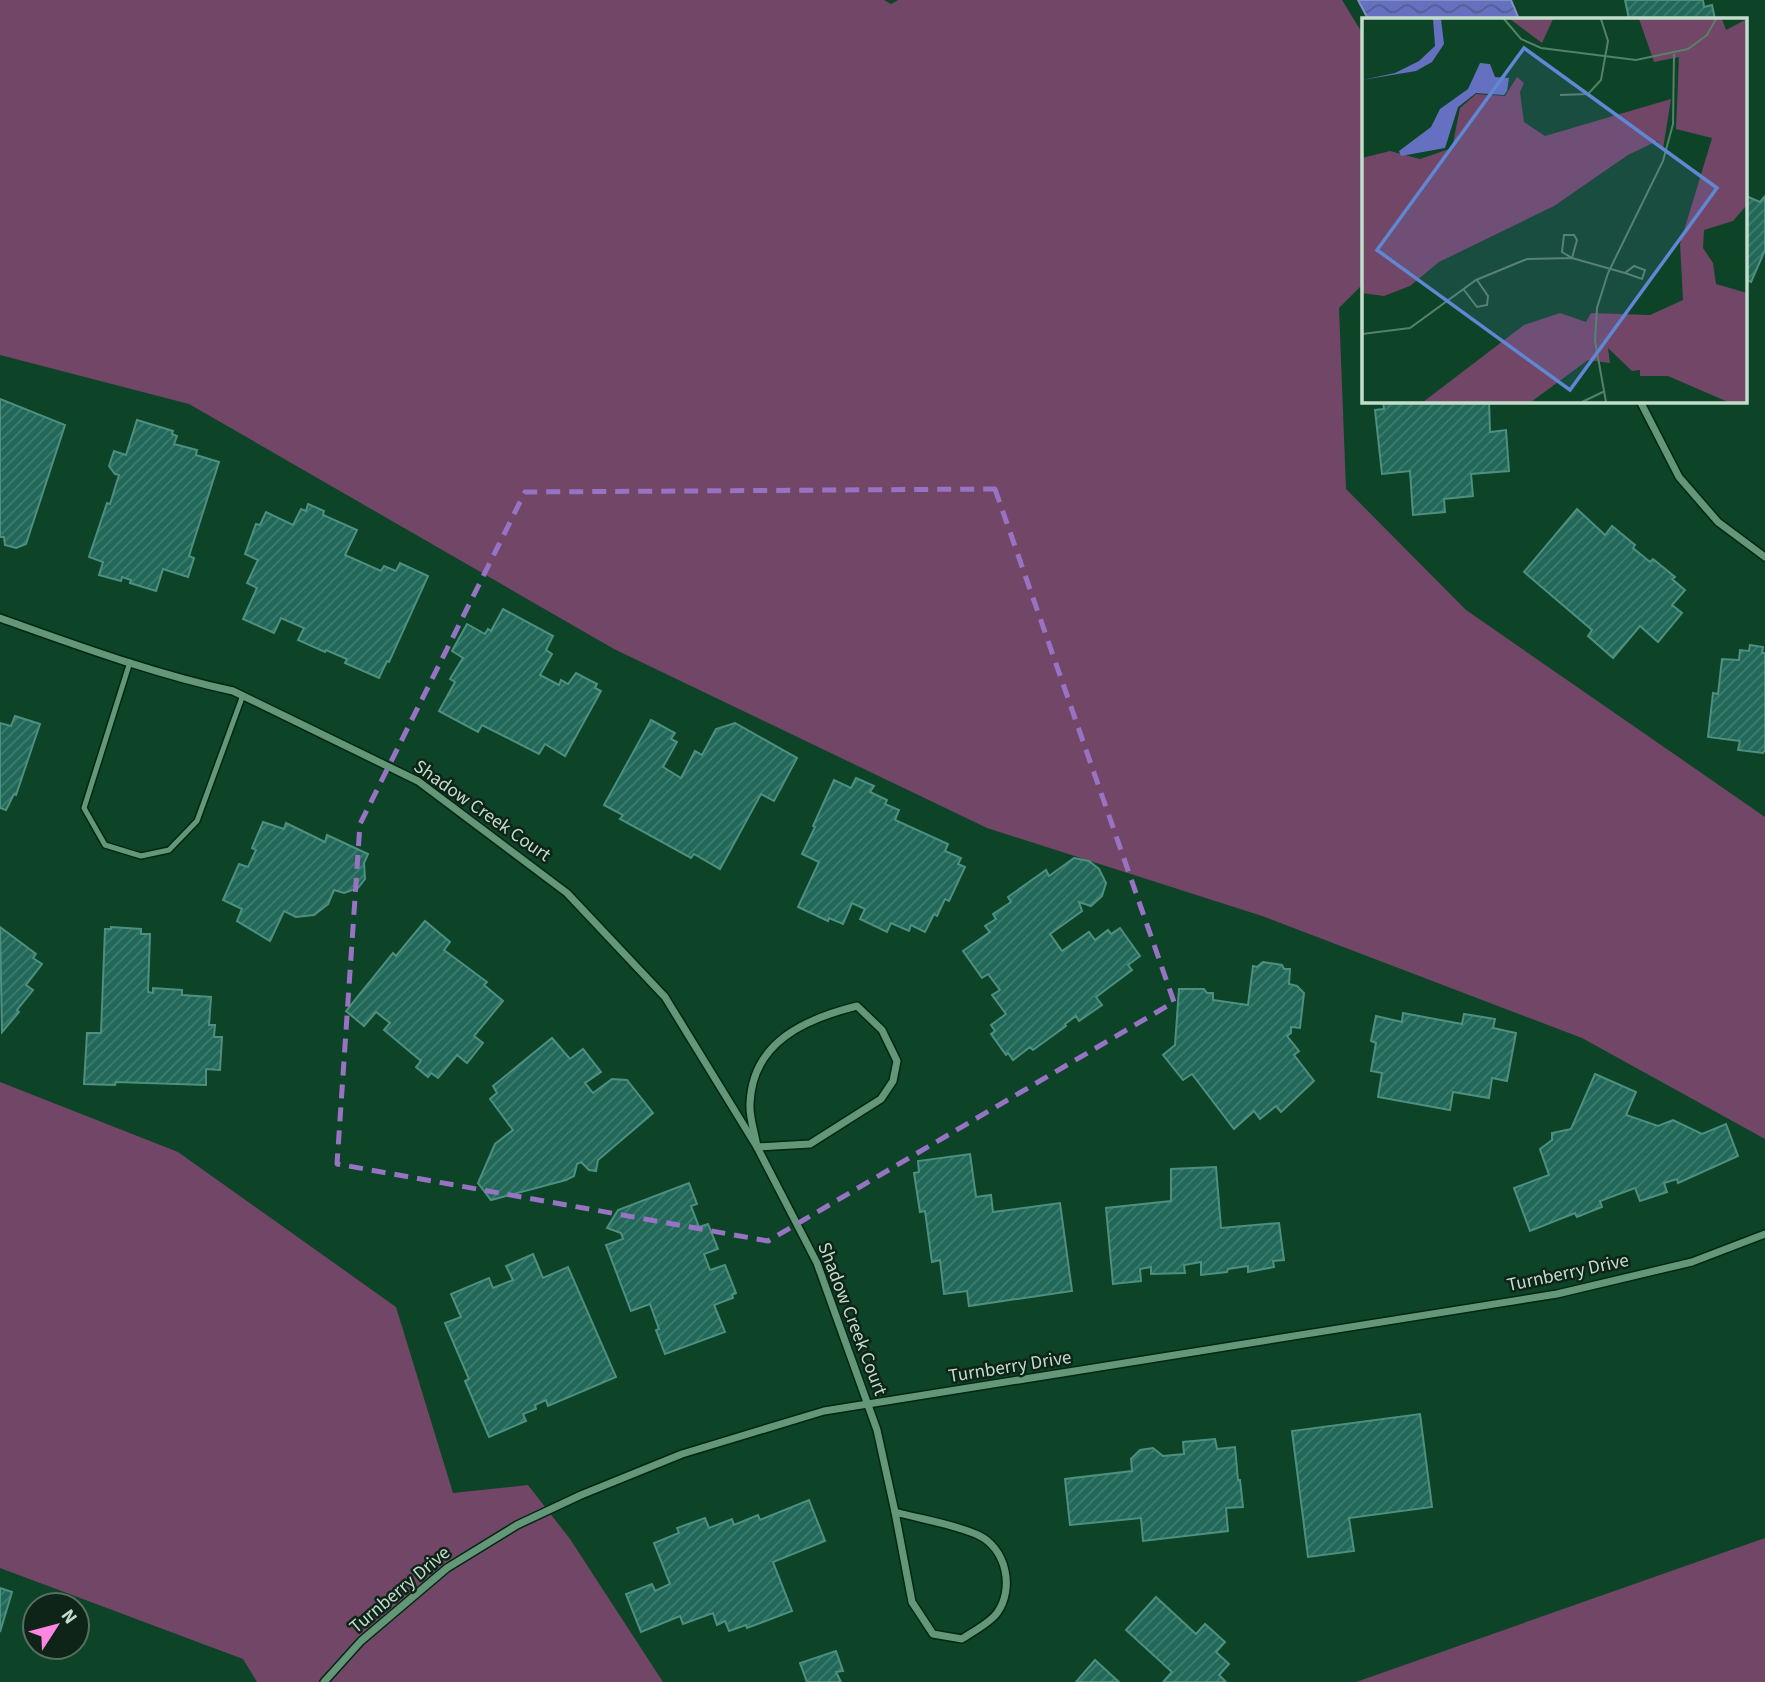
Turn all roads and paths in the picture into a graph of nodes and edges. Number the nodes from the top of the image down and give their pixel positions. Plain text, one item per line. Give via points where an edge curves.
1 (1641, 402) edge
2 (1765, 557) edge
3 (0, 618) edge
4 (130, 662) junction
5 (243, 695) junction
6 (757, 1147) junction
7 (1765, 1234) edge
8 (869, 1404) junction
9 (895, 1512) junction
10 (324, 1682) edge

1 - 2 street via 1679,477 1718,522
3 - 4 street, Shadow Creek Court
4 - 5 street, Shadow Creek Court
4 - 5 lane via 84,808 105,845 141,856 169,850 197,821
5 - 6 street, Shadow Creek Court via 418,781 567,893 666,997
6 - 6 street, Shadow Creek Court via 810,1144 881,1100 893,1081 897,1061 882,1030 857,1006 827,1014 776,1042 758,1065 750,1104
6 - 8 street, Shadow Creek Court via 817,1264
7 - 8 street, Turnberry Drive via 1692,1262 1557,1294
8 - 9 street, Shadow Creek Court
8 - 10 street, Turnberry Drive via 824,1411 682,1454 517,1525 447,1568 361,1641
9 - 9 street, Shadow Creek Court via 912,1602 933,1634 962,1639 996,1614 1006,1590 995,1545 976,1535

